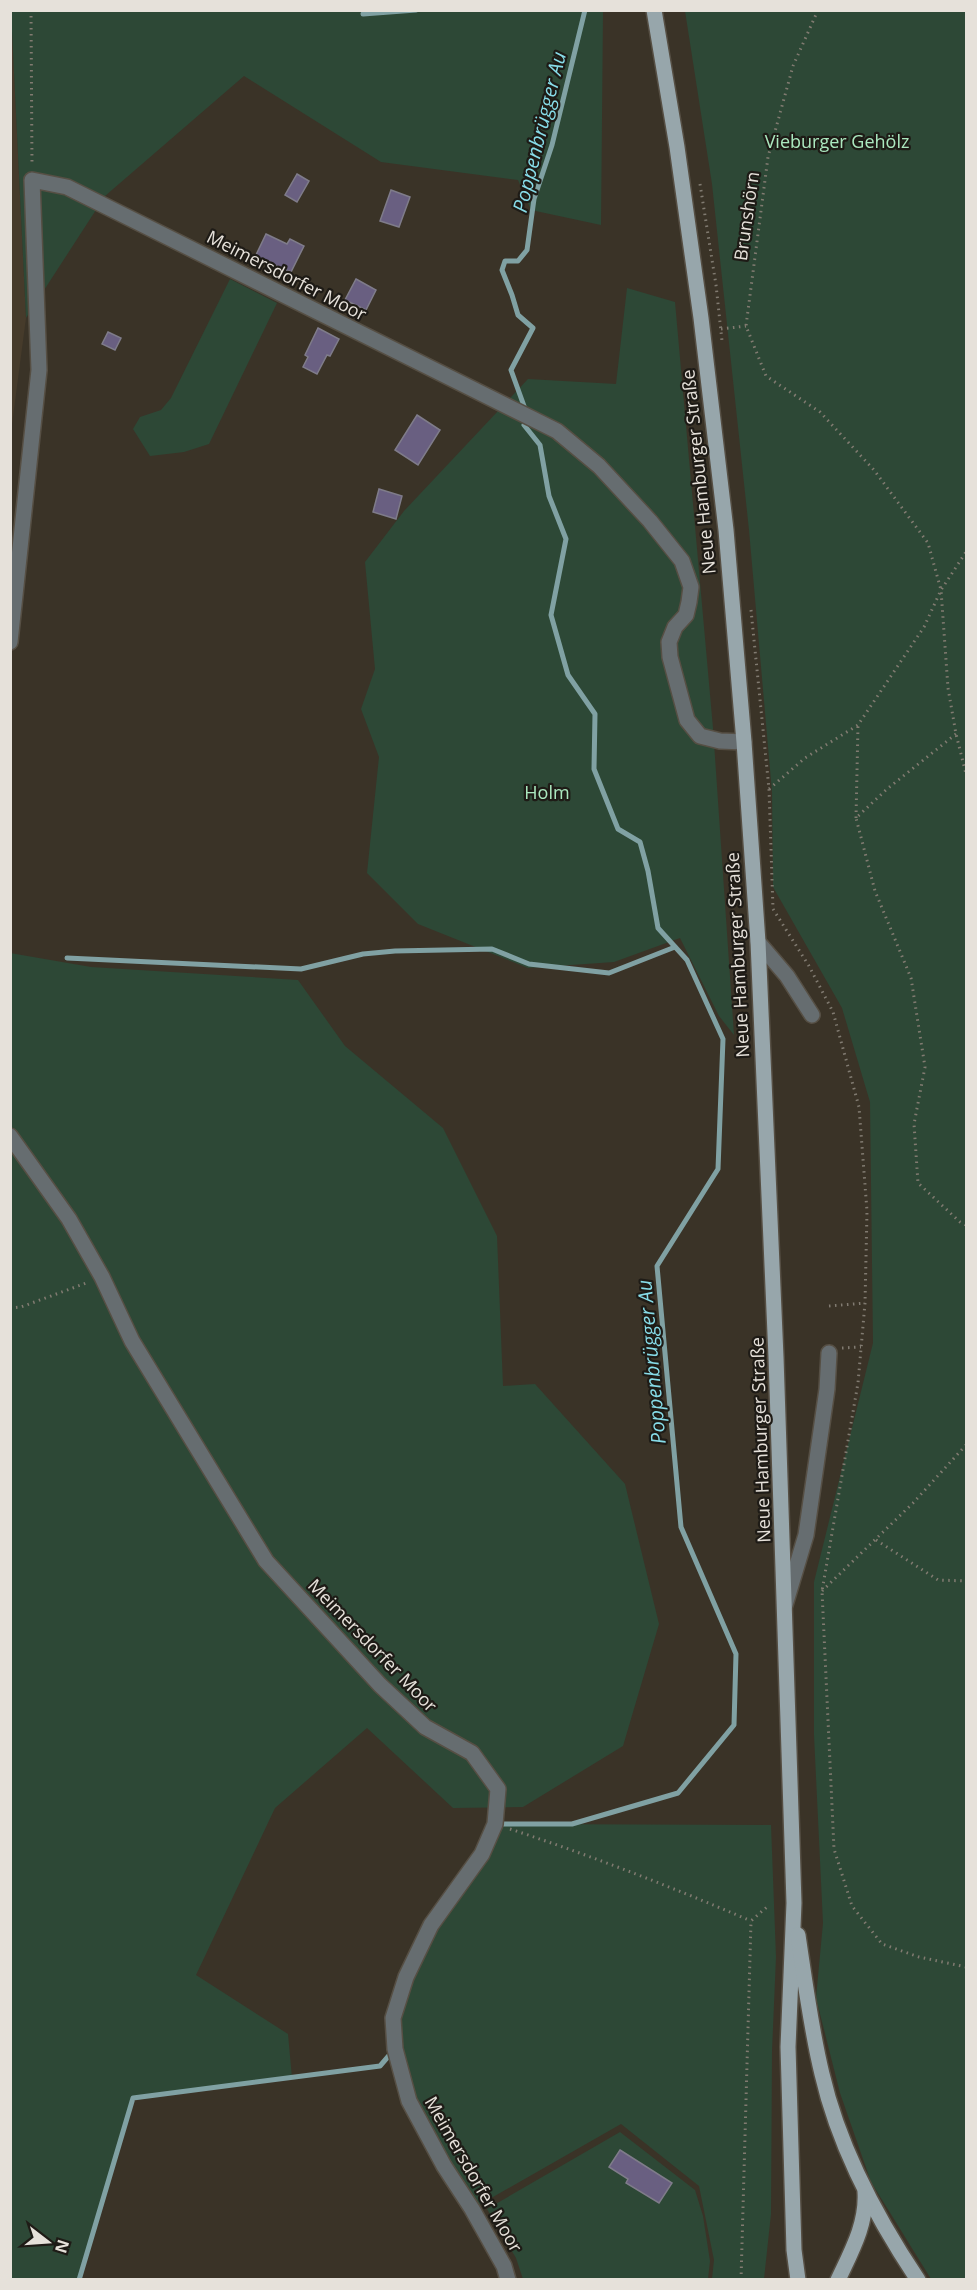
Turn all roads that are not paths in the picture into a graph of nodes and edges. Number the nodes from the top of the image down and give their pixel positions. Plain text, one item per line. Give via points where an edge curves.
1 (654, 10) edge
2 (10, 642) edge
3 (744, 741) junction
4 (758, 942) junction
5 (812, 1016) dead end
6 (10, 1136) edge
7 (829, 1353) dead end
8 (785, 1605) junction
9 (794, 1903) junction
10 (865, 2193) junction
11 (794, 2250) junction
12 (508, 2280) edge
13 (790, 2280) edge
14 (798, 2280) edge
15 (838, 2280) edge
16 (918, 2280) edge

1 - 3 main road, Neue Hamburger Straße via 701,318 726,530
2 - 3 street, Meimersdorfer Moor via 39,370 32,180 67,187 557,431 598,466 682,561 691,587 689,602 686,615 669,642 687,720 700,736
3 - 4 main road, Neue Hamburger Straße
4 - 5 street via 787,976
4 - 8 main road, Neue Hamburger Straße
6 - 12 street, Meimersdorfer Moor via 69,1219 132,1341 266,1561 387,1692 425,1727 472,1753 498,1789 495,1824 482,1854 431,1925 406,1977 393,2018 395,2049 409,2101 472,2208
7 - 8 street via 807,1535
8 - 9 main road, Neue Hamburger Straße
9 - 10 main road via 822,2077
9 - 11 main road via 788,2047
10 - 15 main road via 859,2232
10 - 16 main road
11 - 13 main road
11 - 14 main road

